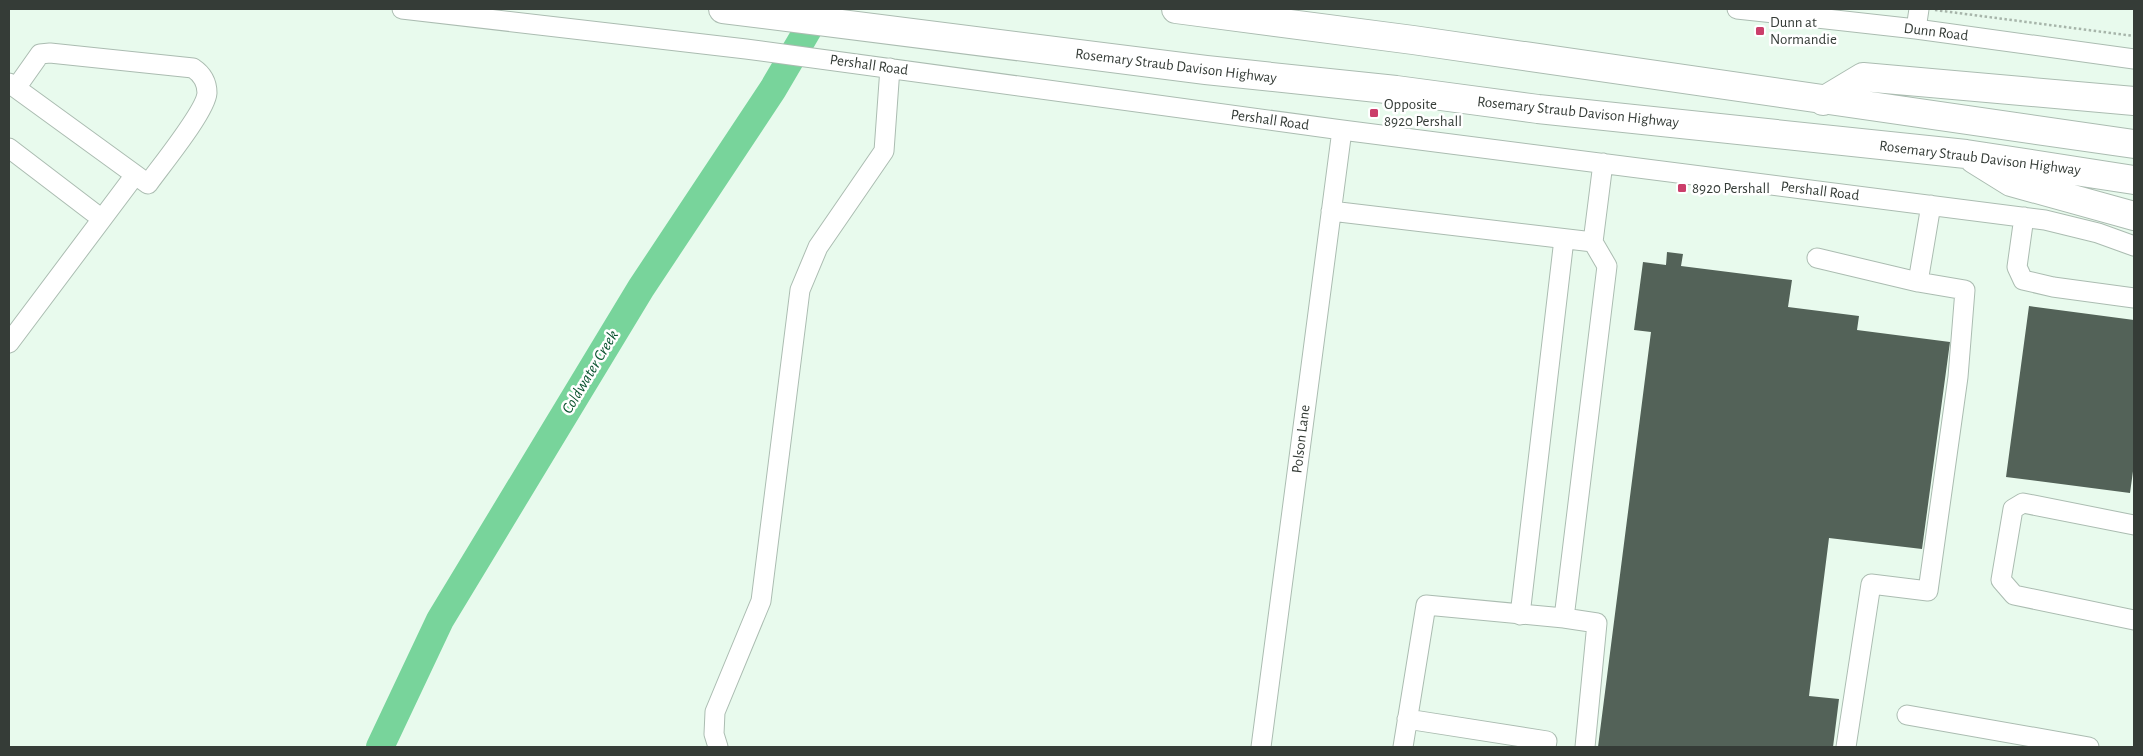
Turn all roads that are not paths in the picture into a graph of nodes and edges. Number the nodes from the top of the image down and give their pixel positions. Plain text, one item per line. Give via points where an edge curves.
1 (402, 9) edge
2 (724, 9) edge
3 (1176, 9) edge
4 (1737, 9) edge
5 (1926, 9) edge
6 (1769, 10) edge
7 (1916, 29) junction
8 (2134, 59) edge
9 (890, 68) junction
10 (12, 86) edge
11 (1823, 101) junction
12 (2134, 101) edge
13 (1342, 130) junction
14 (2134, 144) edge
15 (9, 148) edge
16 (1966, 154) junction
17 (1603, 163) junction
18 (135, 175) junction
19 (2134, 180) edge
20 (1931, 205) junction
21 (1331, 211) junction
22 (2134, 216) edge
23 (2024, 217) junction
24 (102, 219) junction
25 (1564, 239) junction
26 (1593, 242) junction
27 (2134, 246) edge
28 (1817, 258) dead end
29 (1918, 282) junction
30 (2134, 298) edge
31 (9, 343) edge
32 (2134, 525) edge
33 (1520, 614) junction
34 (1564, 618) junction
35 (2134, 620) edge
36 (1907, 715) dead end
37 (1407, 719) junction
38 (718, 747) edge
39 (1261, 747) edge
40 (1403, 747) edge
41 (1546, 747) edge
42 (1585, 747) edge
43 (1846, 747) edge
44 (2090, 747) edge

1 - 9 street, Pershall Road
2 - 16 highway, Rosemary Straub Davison Highway via 1538,109
3 - 11 highway via 1423,41
4 - 6 street, Dunn Road
5 - 7 street
6 - 7 street, Dunn Road
7 - 8 street, Dunn Road
9 - 13 street, Pershall Road
9 - 38 street via 884,152 818,248 800,290 761,601 715,712 714,734
10 - 18 street
10 - 18 street via 40,54 182,65 201,74 207,94 200,112 148,184
11 - 12 highway via 1863,77
11 - 14 highway
13 - 17 street, Pershall Road
13 - 21 street, Polson Lane
15 - 24 street
16 - 19 highway, Rosemary Straub Davison Highway
16 - 22 highway via 2011,182
17 - 20 street, Pershall Road
17 - 26 street
18 - 24 street
20 - 23 street, Pershall Road
20 - 29 street
21 - 25 street
21 - 39 street, Polson Lane
23 - 27 street, Pershall Road via 2098,232
23 - 30 street via 2017,267 2023,280
24 - 31 street
25 - 26 street
25 - 33 street
26 - 34 street via 1607,266
28 - 29 street
29 - 43 street via 1965,290 1958,378 1928,591 1871,584
32 - 35 street via 2023,503 2013,509 2001,580 2014,595
33 - 34 street
33 - 37 street via 1426,605
34 - 42 street via 1597,623
36 - 44 street
37 - 40 street
37 - 41 street via 1547,741

